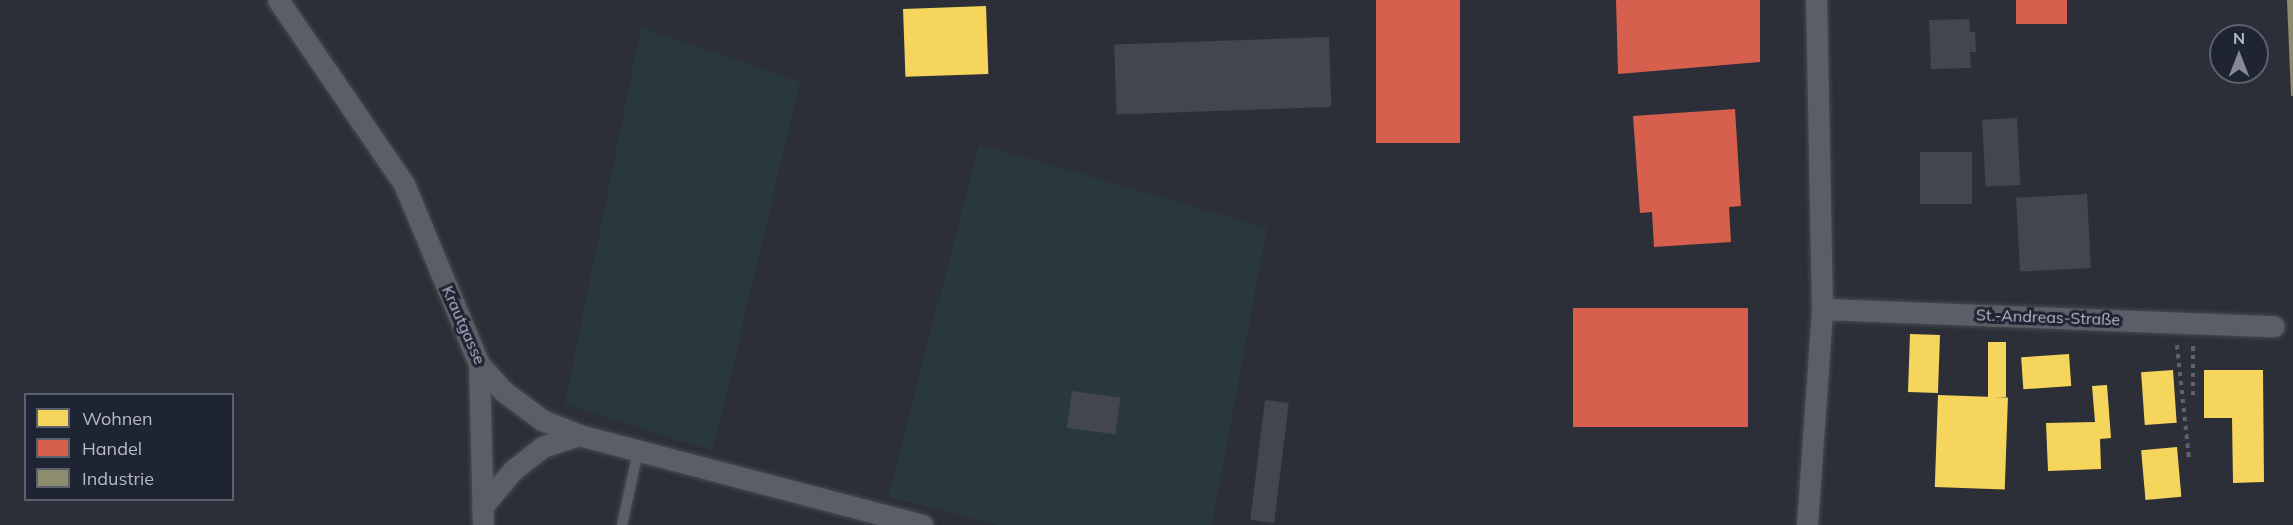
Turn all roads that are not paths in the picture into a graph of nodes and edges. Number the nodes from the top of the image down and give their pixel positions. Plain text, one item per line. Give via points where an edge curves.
1 (278, 0) edge
2 (1816, 0) edge
3 (1822, 309) junction
4 (2274, 326) dead end
5 (479, 364) junction
6 (579, 435) junction
7 (638, 451) junction
8 (482, 516) edge
9 (622, 525) edge
10 (922, 525) edge
11 (1807, 525) edge

1 - 5 street, Krautgasse via 404,184
2 - 3 street
3 - 4 street, St.-Andreas-Straße
3 - 11 street
5 - 6 street, Krautgasse via 503,391 542,420
5 - 8 street
6 - 7 street, Krautgasse
6 - 8 street via 542,447 513,470
7 - 9 lane
7 - 10 street, Krautgasse

